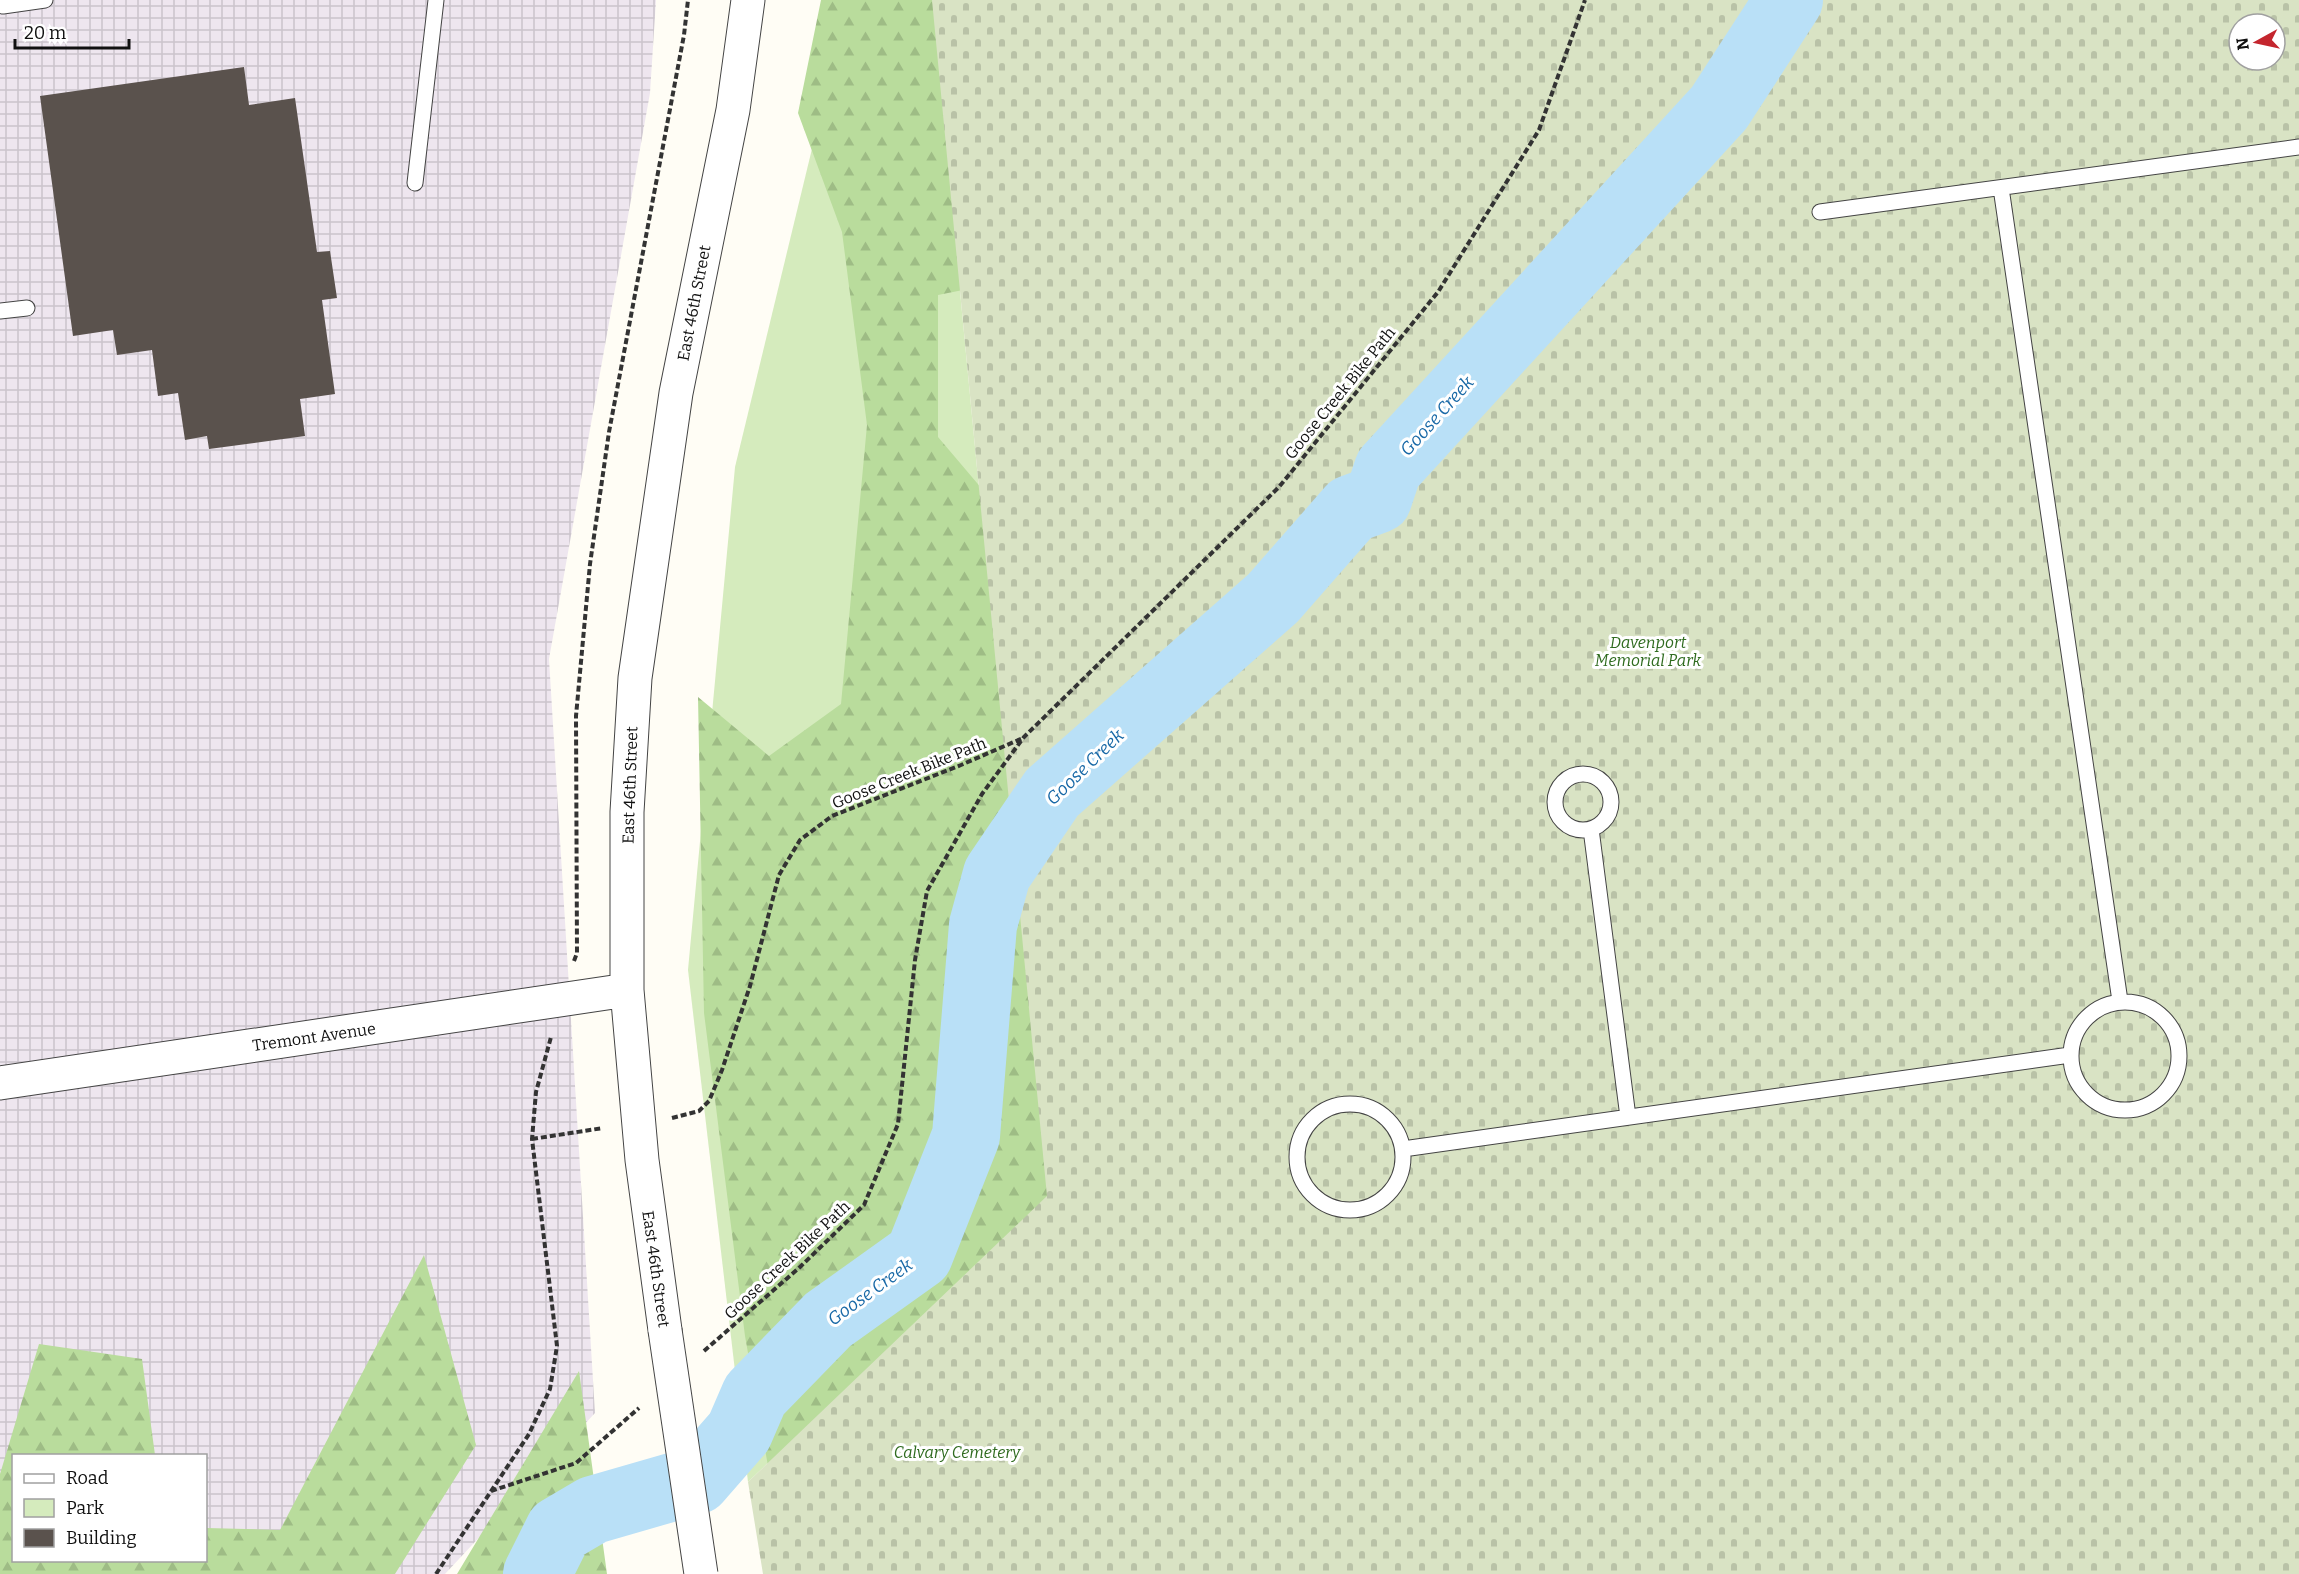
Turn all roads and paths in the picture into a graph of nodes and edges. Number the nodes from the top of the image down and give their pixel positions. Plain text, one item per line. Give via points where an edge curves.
1 (45, 0) edge
2 (436, 0) edge
3 (688, 0) edge
4 (748, 0) edge
5 (1585, 0) edge
6 (3, 6) dead end
7 (2299, 147) edge
8 (415, 183) dead end
9 (2001, 188) junction
10 (1820, 212) dead end
11 (27, 308) dead end
12 (0, 311) edge
13 (1024, 737) junction
14 (1591, 829) dead end
15 (627, 990) junction
16 (561, 1000) junction
17 (2120, 1001) junction
18 (2070, 1055) junction
19 (0, 1083) edge
20 (1628, 1117) junction
21 (639, 1123) junction
22 (532, 1139) junction
23 (1403, 1149) junction
24 (702, 1353) dead end
25 (648, 1400) dead end
26 (491, 1491) junction
27 (436, 1574) edge
28 (701, 1574) edge

1 - 6 lane
2 - 8 lane
3 - 16 path via 609,432 590,564 576,716 577,953
4 - 15 street, East 46th Street via 733,110 676,393 635,678 627,812
5 - 13 path, Goose Creek Bike Path via 1539,130 1438,292 1279,487
7 - 9 lane
9 - 10 lane
9 - 17 lane
11 - 12 lane
13 - 21 path, Goose Creek Bike Path via 832,816 800,840 779,875 750,986 709,1101 699,1111
13 - 24 path, Goose Creek Bike Path via 982,794 927,891 915,960 898,1124 864,1205
14 - 20 lane
15 - 16 street, Tremont Avenue
15 - 21 street, East 46th Street
16 - 19 street, Tremont Avenue
16 - 22 path via 536,1092
17 - 18 lane via 2093,1011 2078,1028
17 - 18 lane via 2148,1006 2166,1019 2177,1037 2180,1062 2175,1080 2159,1099 2142,1108 2116,1110 2095,1102 2077,1083
18 - 20 lane
20 - 23 lane
21 - 22 path, Goose Creek Bike Path
21 - 28 street, East 46th Street, bridge via 664,1330
22 - 26 path via 557,1346 550,1389 529,1434
23 - 23 lane via 1395,1126 1382,1113 1358,1104 1336,1105 1311,1121 1299,1142 1298,1166 1303,1183 1321,1202 1338,1209 1359,1210 1390,1194 1403,1169
25 - 26 path via 576,1463
26 - 27 path

